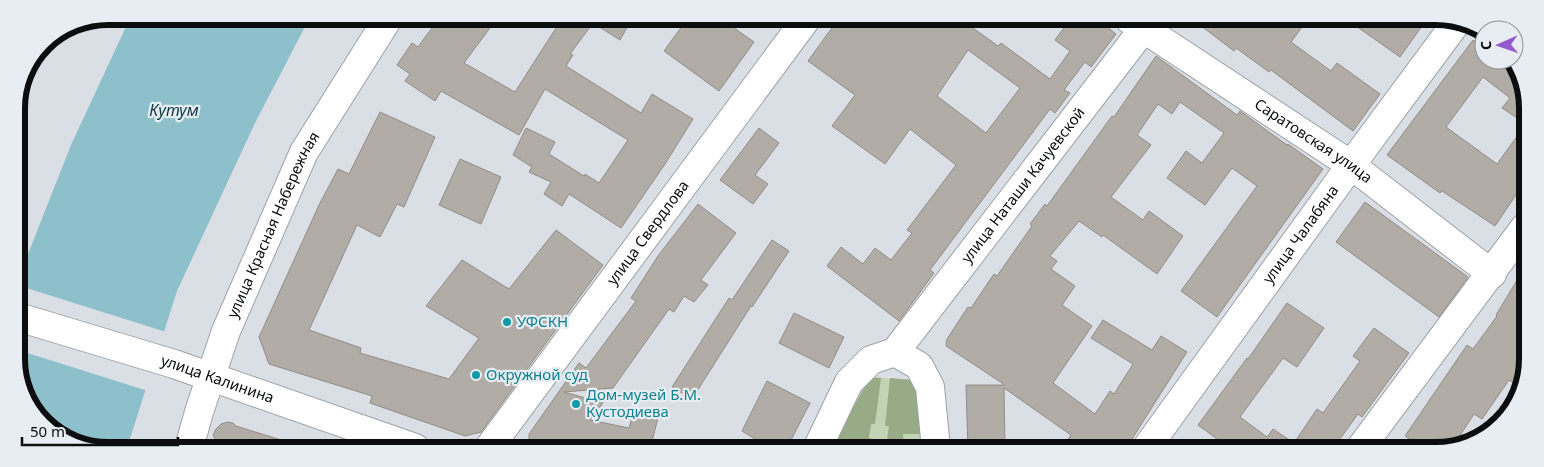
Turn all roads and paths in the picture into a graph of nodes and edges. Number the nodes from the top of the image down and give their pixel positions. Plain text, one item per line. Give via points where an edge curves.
1 (384, 25) edge
2 (802, 25) edge
3 (1138, 25) edge
4 (1144, 25) edge
5 (1454, 27) edge
6 (1351, 166) junction
7 (1519, 236) edge
8 (1492, 274) junction
9 (25, 318) edge
10 (895, 352) junction
11 (210, 377) junction
12 (192, 442) edge
13 (398, 442) edge
14 (492, 442) edge
15 (820, 442) edge
16 (935, 442) edge
17 (1151, 442) edge
18 (1365, 442) edge

1 - 11 street, улица Красная Набережная via 304,152 226,331
2 - 14 street, улица Свердлова
3 - 10 street, улица Наташи Качуевской
4 - 6 street, Саратовская улица
5 - 6 street, улица Чалабяна
6 - 8 street, Саратовская улица
6 - 17 street, улица Чалабяна
7 - 8 street
8 - 18 street
9 - 11 street, улица Калинина
10 - 15 street via 871,360 849,382
10 - 16 street via 919,366 930,387
11 - 12 street, улица Красная Набережная
11 - 13 street, улица Калинина

